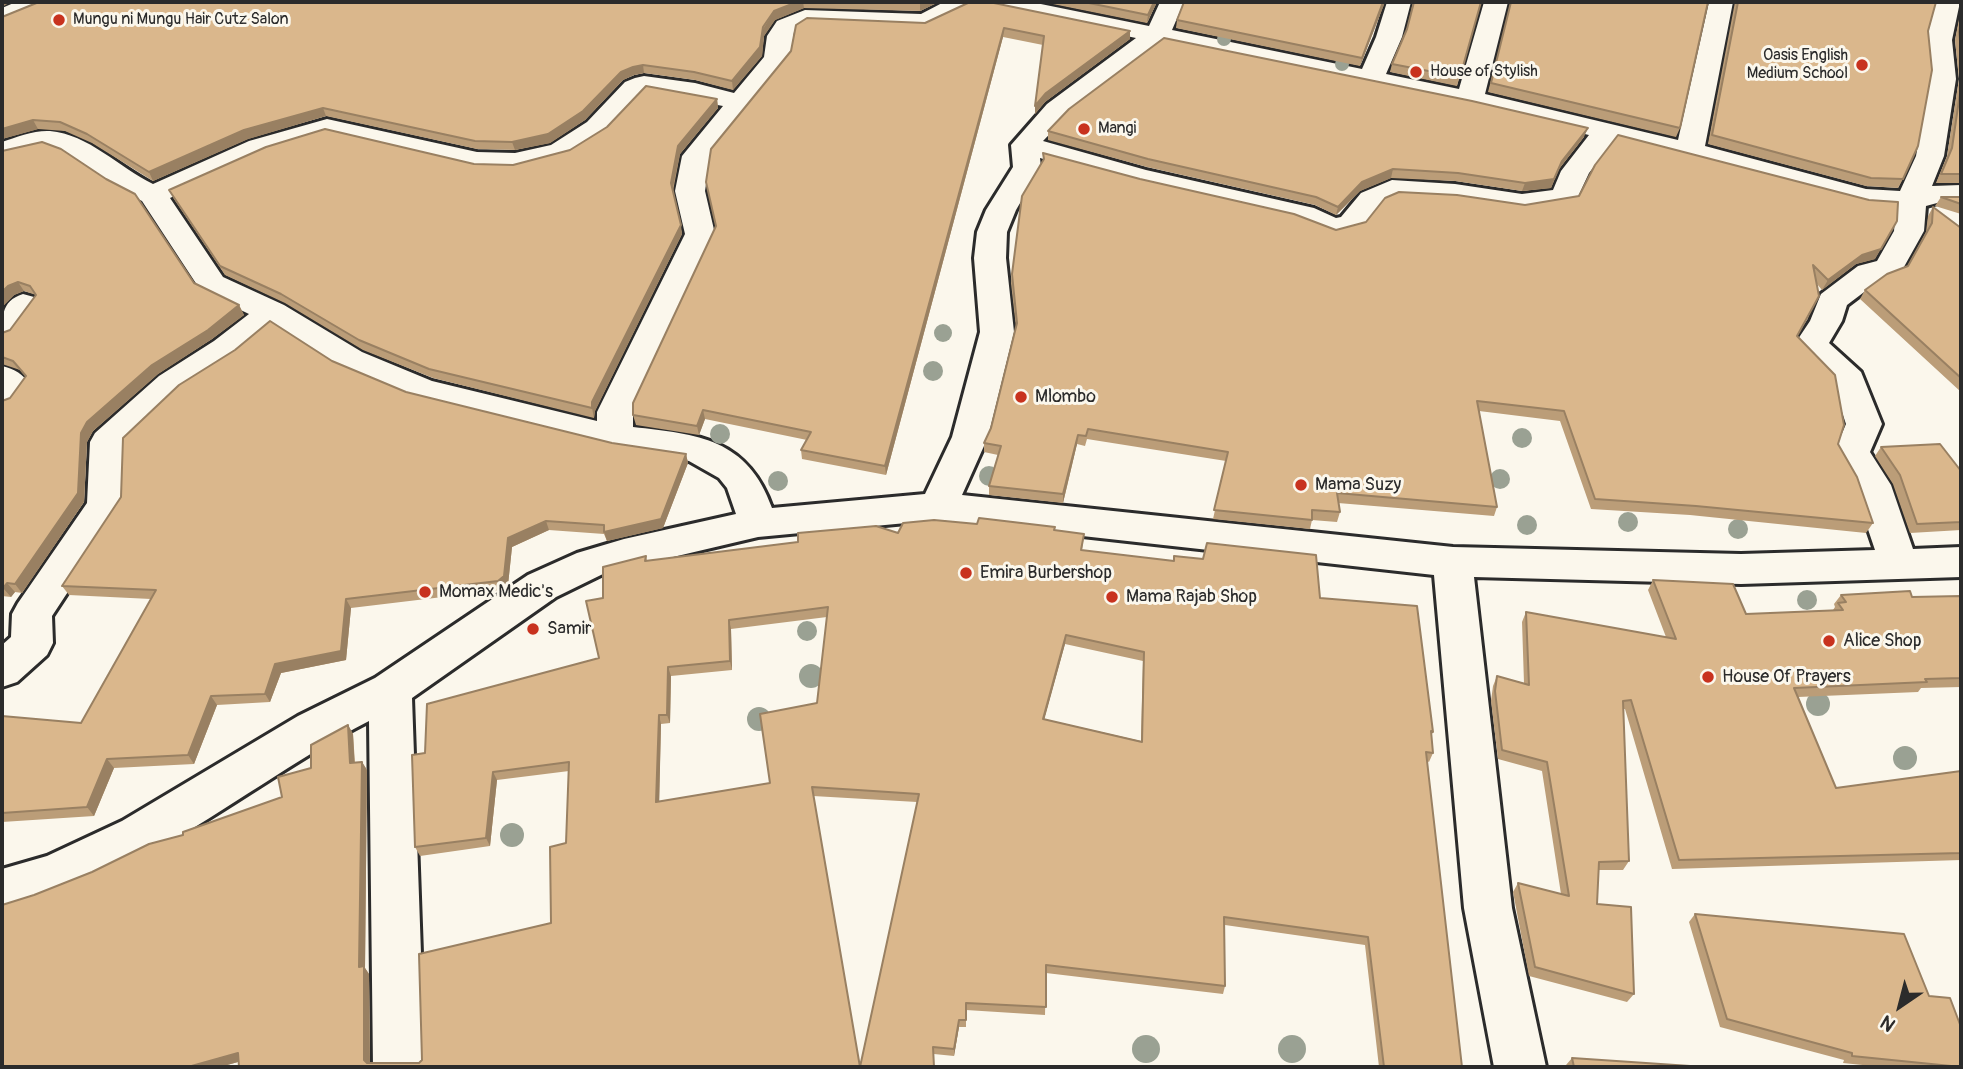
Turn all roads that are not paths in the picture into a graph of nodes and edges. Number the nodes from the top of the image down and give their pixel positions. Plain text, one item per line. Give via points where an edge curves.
1 (35, 2) edge
2 (961, 2) edge
3 (996, 2) edge
4 (1172, 2) edge
5 (1399, 2) edge
6 (1496, 2) edge
7 (1721, 2) edge
8 (1948, 2) edge
9 (2, 18) edge
10 (1158, 34) junction
11 (1371, 78) junction
12 (1470, 99) junction
13 (738, 102) junction
14 (1607, 132) junction
15 (1025, 145) junction
16 (2, 151) edge
17 (1690, 151) junction
18 (1961, 194) edge
19 (153, 195) junction
20 (1911, 201) junction
21 (23, 304) dead end
22 (272, 313) junction
23 (2, 331) edge
24 (2, 377) edge
25 (2, 398) edge
26 (615, 437) junction
27 (938, 506) junction
28 (758, 523) junction
29 (1453, 562) junction
30 (1961, 562) edge
31 (1901, 564) junction
32 (17, 642) edge
33 (2, 670) edge
34 (390, 690) junction
35 (2, 891) edge
36 (399, 1067) edge
37 (1520, 1067) edge

1 - 9 street
2 - 13 street via 925,22 805,17 787,23 778,37 777,58
3 - 10 street
4 - 10 street
5 - 11 street
6 - 12 street
7 - 17 street
8 - 20 street via 1939,40 1943,79 1930,156
10 - 11 street
10 - 15 street via 1057,110
11 - 12 street
12 - 14 street
13 - 19 street via 644,84 634,88 597,128 561,150 515,162 477,161 327,127 259,147
13 - 26 street via 696,156 690,191 700,234 615,412
14 - 15 street via 1575,171 1565,197 1522,203 1392,189 1371,199 1352,223 1333,228 1303,214
14 - 17 street
15 - 27 street via 1027,167 992,232 990,258 998,332 970,437
16 - 19 street via 49,139 77,149
17 - 20 street via 1865,198
18 - 20 street via 1935,194
19 - 22 street via 212,284
20 - 31 street via 1909,231 1889,267 1869,273 1832,301 1811,345 1849,380 1864,424 1852,452 1872,485
21 - 23 street
22 - 26 street via 350,360 422,390
22 - 32 street via 171,384 108,442 106,505
24 - 25 street via 13,385
26 - 28 street via 700,450 720,461 742,480
27 - 28 street
27 - 29 street
28 - 34 street via 591,563 542,586
29 - 31 street via 1741,569
29 - 37 street via 1488,908
30 - 31 street
32 - 33 street
34 - 35 street via 313,729 138,836 56,875
34 - 36 street

